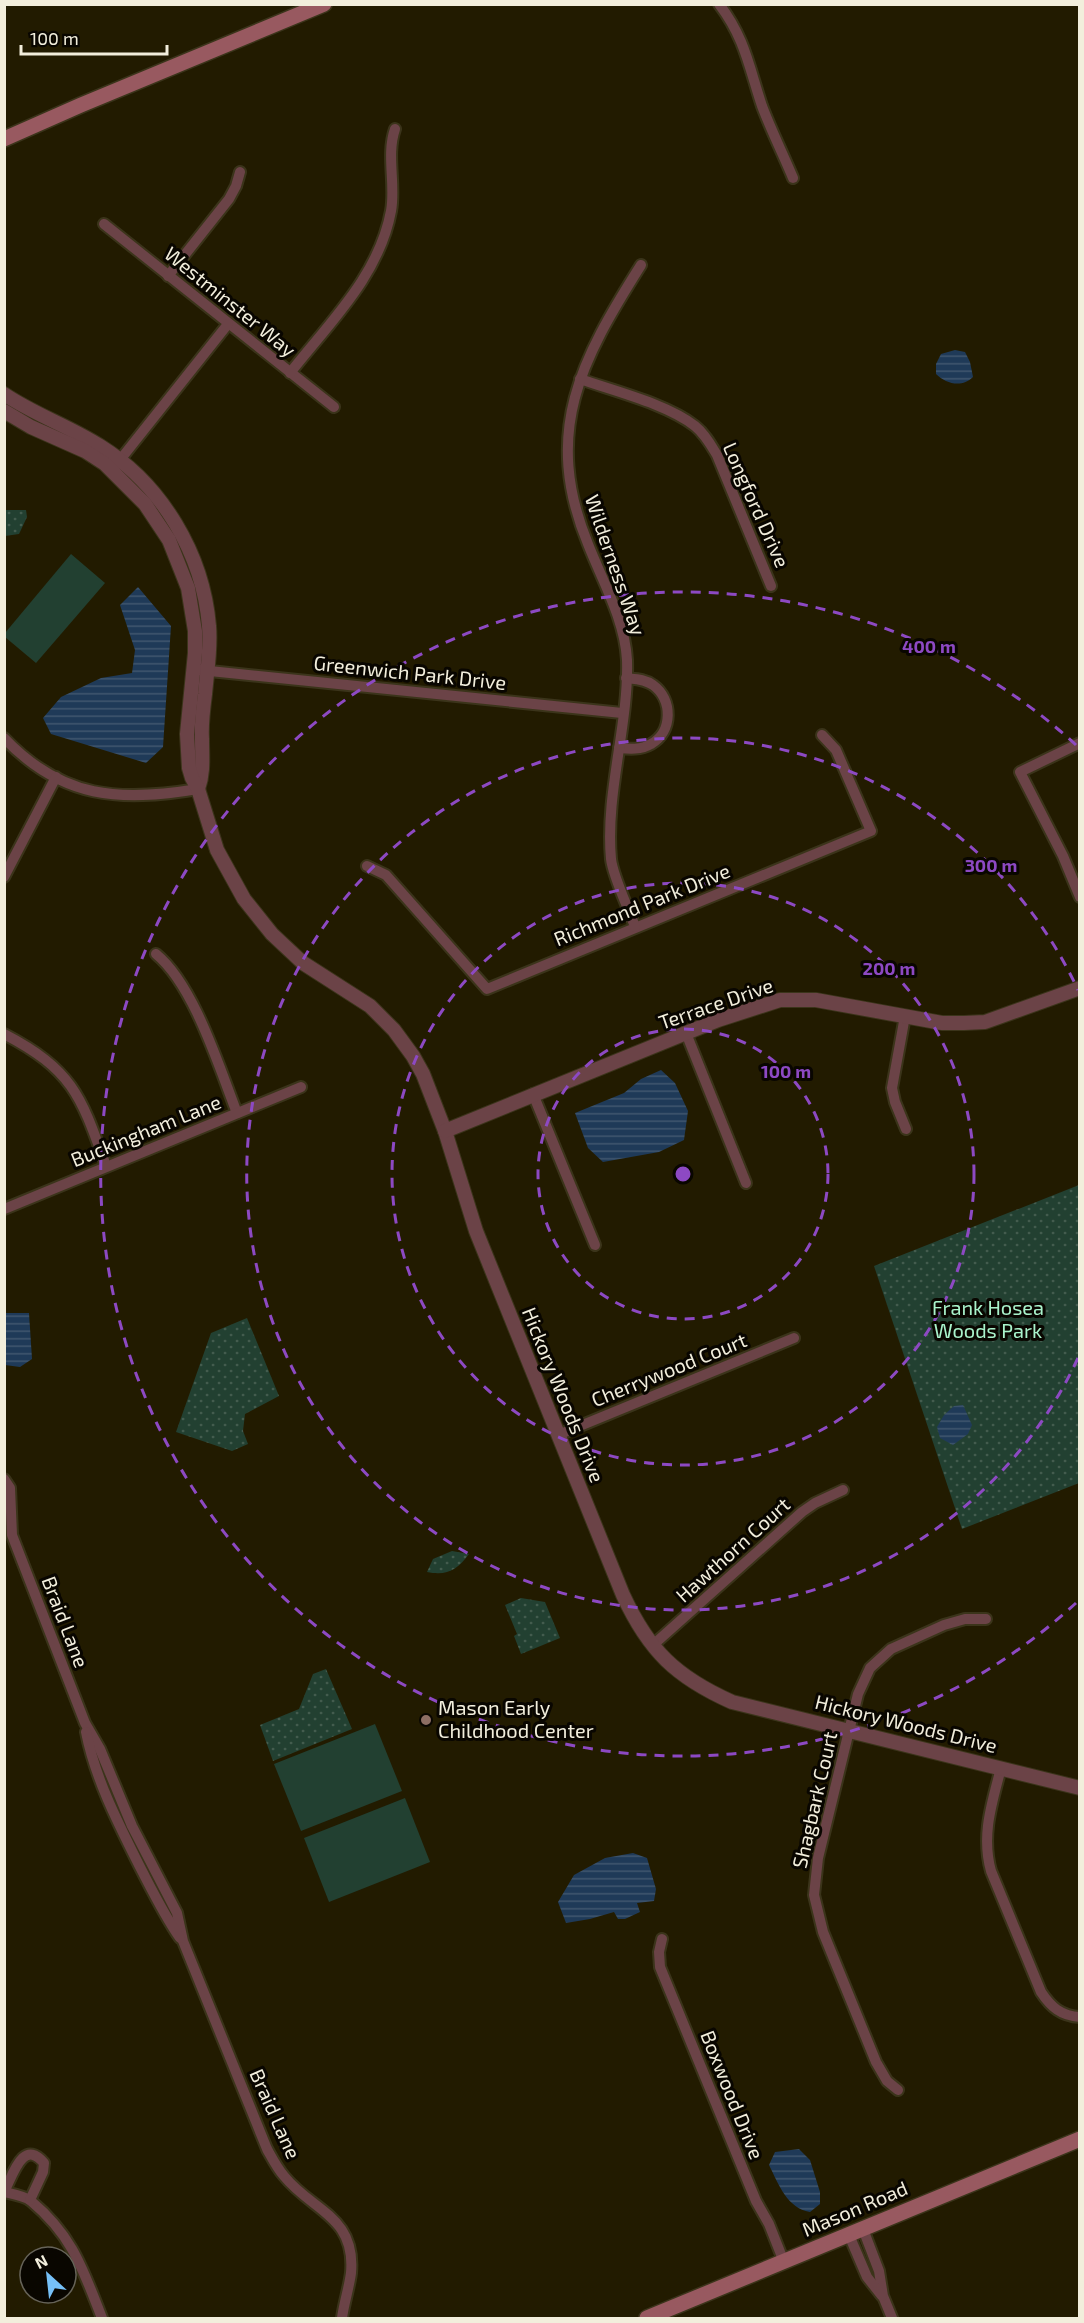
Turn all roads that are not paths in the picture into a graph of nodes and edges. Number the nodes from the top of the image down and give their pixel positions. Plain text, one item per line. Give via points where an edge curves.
1 (324, 4) edge
2 (719, 4) edge
3 (395, 129) dead end
4 (4, 139) edge
5 (240, 172) dead end
6 (793, 178) dead end
7 (104, 224) dead end
8 (641, 265) dead end
9 (168, 276) junction
10 (228, 324) junction
11 (290, 372) junction
12 (580, 379) junction
13 (4, 394) edge
14 (334, 407) dead end
15 (4, 411) edge
16 (116, 465) junction
17 (771, 586) dead end
18 (201, 670) junction
19 (626, 678) junction
20 (622, 713) junction
21 (822, 735) dead end
22 (4, 738) edge
23 (1080, 743) edge
24 (619, 748) junction
25 (56, 777) junction
26 (198, 789) junction
27 (367, 866) dead end
28 (4, 877) edge
29 (1080, 897) edge
30 (635, 927) junction
31 (156, 954) dead end
32 (1080, 988) edge
33 (905, 1016) junction
34 (686, 1033) junction
35 (4, 1034) edge
36 (301, 1087) dead end
37 (533, 1094) junction
38 (237, 1113) junction
39 (906, 1129) dead end
40 (445, 1131) junction
41 (106, 1166) junction
42 (746, 1183) dead end
43 (4, 1209) edge
44 (595, 1245) dead end
45 (794, 1338) dead end
46 (558, 1435) junction
47 (4, 1479) edge
48 (843, 1490) dead end
49 (8, 1531) edge
50 (986, 1619) dead end
51 (653, 1645) junction
52 (850, 1730) junction
53 (1001, 1768) junction
54 (1080, 1788) edge
55 (662, 1939) dead end
56 (1080, 2017) edge
57 (898, 2090) dead end
58 (1080, 2139) edge
59 (4, 2192) edge
60 (30, 2200) junction
61 (856, 2232) junction
62 (784, 2262) junction
63 (102, 2319) edge
64 (342, 2319) edge
65 (647, 2319) edge
66 (892, 2319) edge

1 - 4 main road
2 - 6 street via 736,28 762,106
3 - 11 street via 391,150 392,208 383,244 366,276
5 - 9 street via 229,200
7 - 9 street, Westminster Way
8 - 12 street, Wilderness Way via 595,344
9 - 10 street, Westminster Way
10 - 11 street, Westminster Way
10 - 16 street
11 - 14 street, Westminster Way
12 - 17 street, Longford Drive via 669,411 695,426 717,455
12 - 19 street, Wilderness Way via 568,430 570,488 582,531 622,633
13 - 16 street, Hickory Woods Drive via 82,435
15 - 16 street, Hickory Woods Drive
16 - 18 street, Hickory Woods Drive via 141,478 168,512 195,564 209,628
18 - 20 street, Greenwich Park Drive
18 - 26 street, Hickory Woods Drive via 203,776
19 - 20 street, Wilderness Way
19 - 24 street via 646,681 659,690 668,719 662,734 650,744
20 - 24 street, Wilderness Way
21 - 30 street, Richmond Park Drive via 836,750 870,831
22 - 25 street
23 - 29 street via 1020,772
24 - 30 street, Wilderness Way via 610,832 611,862
25 - 26 street via 94,792 123,796
25 - 28 street
26 - 40 street, Hickory Woods Drive via 217,850 244,899 303,963 370,1006 394,1030 423,1074
27 - 30 street, Richmond Park Drive via 386,875 487,989
31 - 38 street via 173,969 186,991
32 - 33 street, Terrace Drive via 985,1022 942,1023
33 - 34 street, Terrace Drive via 816,1000 780,1000
33 - 39 street via 892,1088
34 - 37 street, Terrace Drive
34 - 42 street
35 - 41 street via 47,1059 72,1087 90,1119
36 - 38 street, Buckingham Lane
37 - 40 street, Terrace Drive
37 - 44 street
38 - 41 street, Buckingham Lane
40 - 46 street, Hickory Woods Drive via 476,1231
41 - 43 street, Buckingham Lane
45 - 46 street, Cherrywood Court
46 - 51 street, Hickory Woods Drive via 622,1595
47 - 49 street, Braid Lane via 10,1488
48 - 51 street, Hawthorn Court via 801,1512
49 - 64 street, Braid Lane via 85,1723 91,1755 122,1830 166,1918 183,1941 267,2149 284,2176 338,2224 348,2244 351,2273
50 - 52 street, Shagbark Court via 944,1625 885,1653 863,1681
51 - 52 street, Hickory Woods Drive via 684,1677 732,1702
52 - 53 street, Hickory Woods Drive
52 - 57 street, Shagbark Court via 818,1858 814,1880 816,1910 876,2062 887,2081
53 - 54 street, Hickory Woods Drive
53 - 56 street via 987,1826 991,1871 1047,2002 1060,2012
55 - 62 street, Boxwood Drive via 660,1967
58 - 61 main road, Mason Road
59 - 60 street
59 - 60 street via 22,2157 38,2156 44,2163 43,2172
60 - 63 street via 71,2245
61 - 62 main road, Mason Road
61 - 66 street via 879,2271 882,2296
62 - 65 main road, Mason Road

